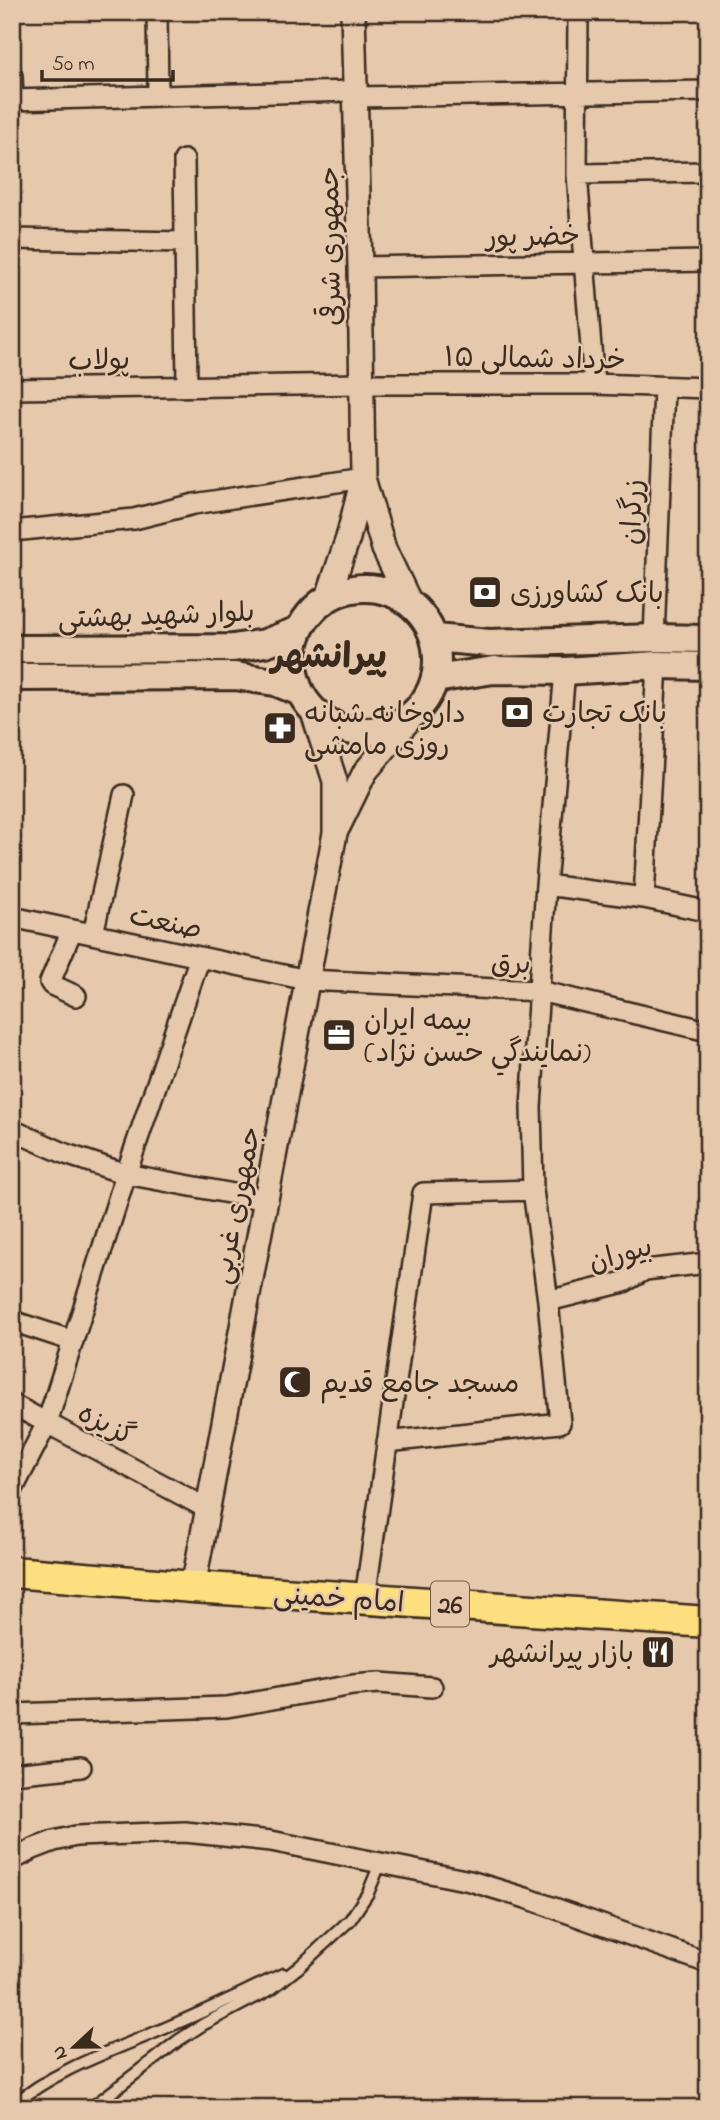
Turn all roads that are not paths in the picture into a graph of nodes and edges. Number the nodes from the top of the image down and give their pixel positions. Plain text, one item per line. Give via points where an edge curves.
1 (157, 12) edge
2 (353, 12) edge
3 (578, 12) edge
4 (12, 76) edge
5 (708, 91) edge
6 (354, 94) junction
7 (577, 94) junction
8 (158, 96) junction
9 (13, 100) edge
10 (184, 160) dead end
11 (708, 172) edge
12 (577, 174) junction
13 (12, 239) edge
14 (185, 242) junction
15 (708, 261) edge
16 (586, 262) junction
17 (360, 267) junction
18 (361, 384) junction
19 (594, 384) junction
20 (187, 385) junction
21 (664, 388) junction
22 (708, 388) edge
23 (12, 389) edge
24 (363, 478) junction
25 (12, 531) edge
26 (328, 597) junction
27 (410, 603) junction
28 (299, 630) junction
29 (435, 638) junction
30 (653, 638) junction
31 (708, 639) edge
32 (12, 649) edge
33 (657, 665) junction
34 (708, 666) edge
35 (565, 671) junction
36 (12, 677) edge
37 (435, 679) junction
38 (306, 700) junction
39 (414, 714) junction
40 (124, 795) dead end
41 (335, 833) junction
42 (546, 885) junction
43 (645, 898) junction
44 (701, 910) dead end
45 (12, 917) edge
46 (72, 930) junction
47 (93, 934) junction
48 (200, 957) junction
49 (307, 980) junction
50 (539, 991) junction
51 (76, 996) dead end
52 (708, 1031) edge
53 (12, 1130) edge
54 (126, 1174) junction
55 (533, 1189) junction
56 (266, 1200) junction
57 (708, 1263) edge
58 (548, 1301) junction
59 (12, 1321) edge
60 (73, 1342) junction
61 (12, 1405) edge
62 (47, 1423) junction
63 (387, 1442) junction
64 (12, 1491) edge
65 (208, 1509) junction
66 (12, 1572) edge
67 (193, 1587) junction
68 (365, 1598) junction
69 (708, 1622) edge
70 (432, 1687) dead end
71 (12, 1714) edge
72 (81, 1767) dead end
73 (12, 1774) edge
74 (12, 1860) edge
75 (380, 1864) junction
76 (708, 1963) edge
77 (299, 1966) junction
78 (12, 2106) edge
79 (91, 2108) edge

1 - 8 street
2 - 6 street, جمهوری شرقی
3 - 7 street
4 - 9 street
5 - 7 street
6 - 7 street
6 - 8 street
6 - 17 street, جمهوری شرقی
7 - 12 street
8 - 9 street
10 - 14 street
11 - 12 street
12 - 16 street
13 - 14 street
14 - 20 street
15 - 16 street, خضر پور
16 - 17 street, خضر پور
16 - 19 street
17 - 18 street, جمهوری شرقی
18 - 19 street, ۱۵ خرداد شمالی
18 - 20 street, ۱۵ خرداد شمالی
18 - 24 street, جمهوری شرقی
19 - 21 street, ۱۵ خرداد شمالی
20 - 23 street, پولاب
21 - 22 street, ۱۵ خرداد شمالی
21 - 30 street, زرگران
24 - 25 street via 194,504 134,519
24 - 26 street
24 - 27 street via 384,549
26 - 27 main road via 370,587
26 - 28 main road
27 - 29 main road
28 - 32 main road, بلوار شهید بهشتی via 265,643 233,648
28 - 38 main road via 294,672
29 - 30 main road via 489,643
29 - 37 main road
30 - 31 main road
33 - 34 main road
33 - 35 main road
33 - 43 street
35 - 37 main road via 494,670
35 - 42 street
36 - 38 main road via 235,676 275,682
37 - 39 main road
38 - 39 main road via 335,725 362,733 389,728
38 - 41 street via 335,781
39 - 41 street via 365,772
40 - 47 street
41 - 49 street, جمهوری غربی
42 - 43 street
42 - 50 street
43 - 44 street
45 - 46 street, صنعت
46 - 47 street, صنعت
46 - 51 street via 50,982
47 - 48 street, صنعت
48 - 49 street, صنعت
48 - 54 street
49 - 50 street, برق
49 - 56 street, جمهوری غربی
50 - 52 street, برق
50 - 55 street via 531,1107
53 - 54 street
54 - 56 street
54 - 60 street
55 - 58 street
55 - 63 street via 423,1193
56 - 65 street, جمهوری غربی
57 - 58 street, بیوران via 645,1270 624,1282
58 - 63 street via 561,1423
59 - 60 street
60 - 62 street
61 - 62 street
62 - 64 street, گزیزه
62 - 65 street, گزیزه
63 - 68 street
65 - 67 street, جمهوری غربی
66 - 67 main road, امام خمینی / 26
67 - 68 main road, امام خمینی / 26
68 - 69 main road, امام خمینی / 26
70 - 71 street via 379,1683 227,1707
72 - 73 street
74 - 75 street via 76,1836 185,1832 271,1841
75 - 76 street via 500,1889
75 - 77 lane via 369,1893 350,1920
77 - 78 lane via 80,2063
77 - 79 lane via 271,1989 179,2040

